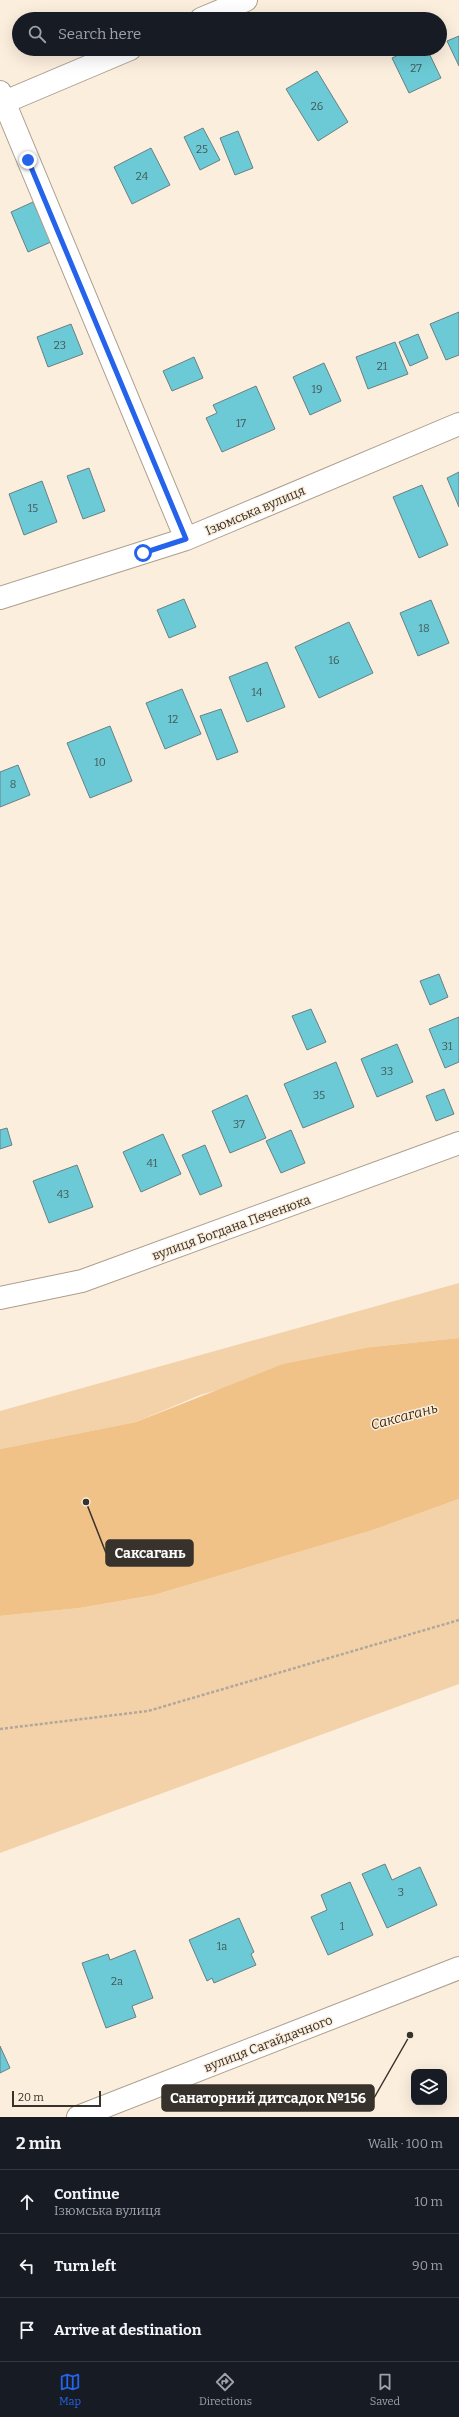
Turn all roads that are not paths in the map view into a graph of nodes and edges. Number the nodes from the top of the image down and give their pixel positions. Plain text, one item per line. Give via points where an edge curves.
1 (246, 0) edge
2 (218, 12) edge
3 (112, 56) edge
4 (1, 99) edge
5 (459, 424) edge
6 (186, 539) junction
7 (0, 598) edge
8 (459, 1143) edge
9 (0, 1298) edge
10 (459, 1968) edge
11 (111, 2111) edge
12 (78, 2117) edge

1 - 2 street
3 - 4 street
4 - 6 street
5 - 6 street, Ізюмська вулиця
6 - 7 street, Ізюмська вулиця
8 - 9 street, вулиця Богдана Печенюка via 82,1281
10 - 11 street, вулиця Сагайдачного
11 - 12 street, вулиця Сагайдачного

